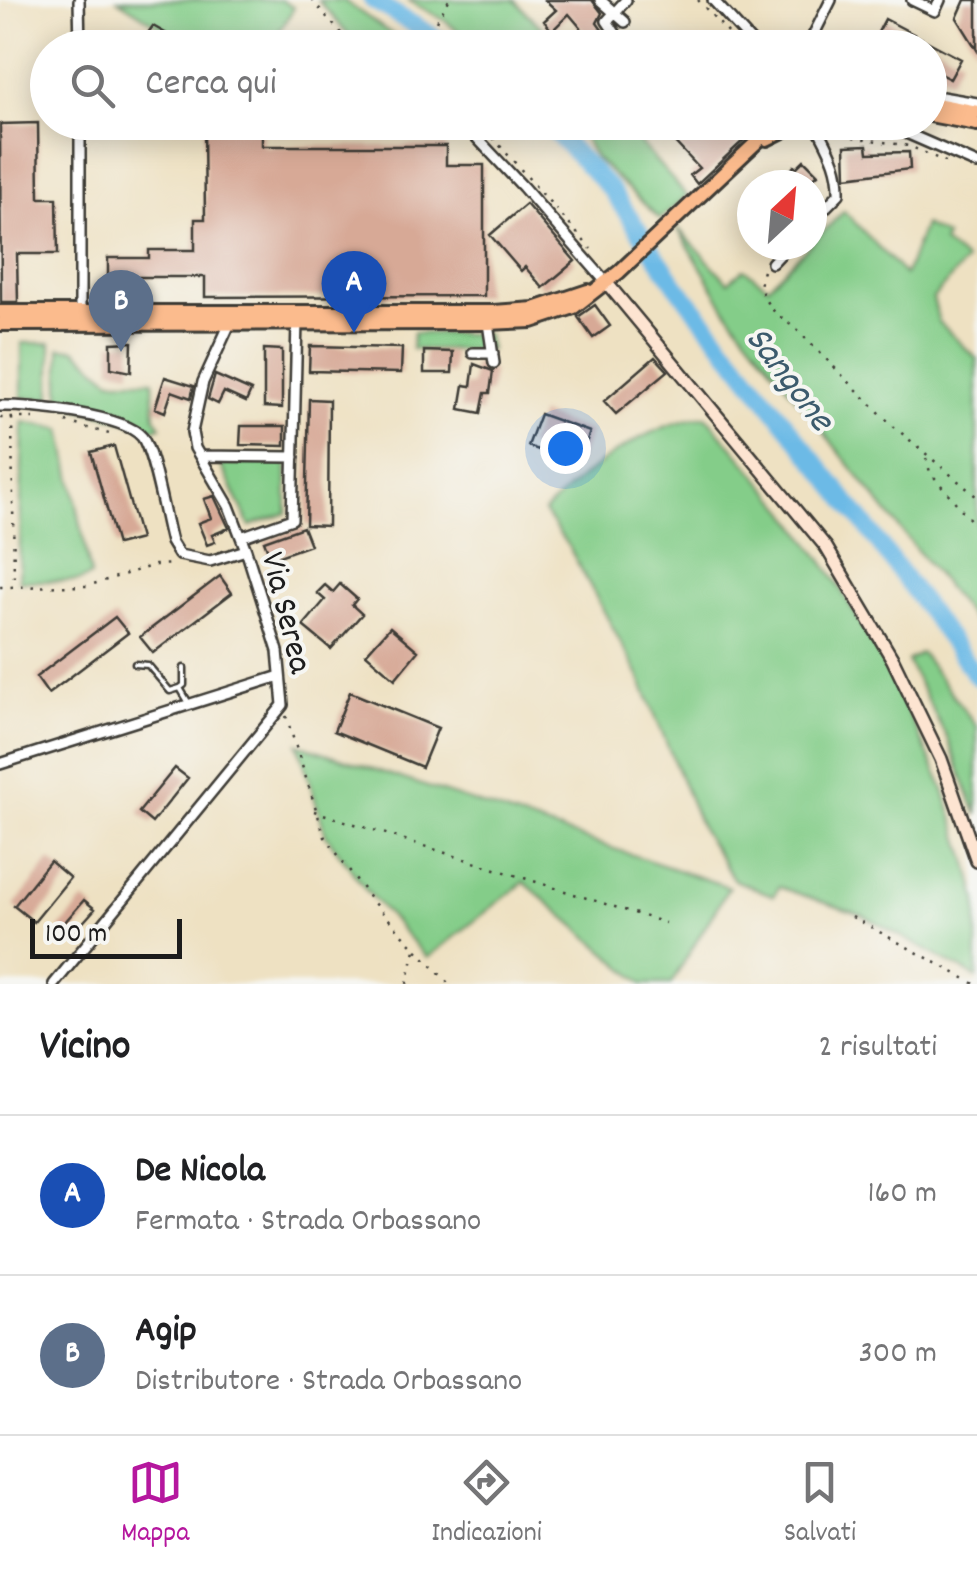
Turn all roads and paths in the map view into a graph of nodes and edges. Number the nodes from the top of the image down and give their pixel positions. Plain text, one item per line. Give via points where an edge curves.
1 (80, 0) edge
2 (312, 0) edge
3 (449, 0) edge
4 (600, 0) edge
5 (626, 0) edge
6 (698, 0) edge
7 (713, 0) edge
8 (831, 0) edge
9 (912, 0) edge
10 (940, 0) edge
11 (616, 12) junction
12 (625, 22) dead end
13 (80, 30) edge
14 (338, 30) edge
15 (432, 30) edge
16 (611, 30) edge
17 (726, 30) edge
18 (740, 30) edge
19 (817, 30) edge
20 (947, 98) edge
21 (977, 103) edge
22 (947, 106) edge
23 (977, 112) edge
24 (947, 118) edge
25 (977, 124) edge
26 (80, 140) edge
27 (479, 140) edge
28 (762, 140) edge
29 (767, 140) edge
30 (824, 140) edge
31 (871, 140) edge
32 (923, 140) edge
33 (756, 146) junction
34 (977, 164) edge
35 (960, 168) dead end
36 (827, 206) edge
37 (775, 260) edge
38 (772, 263) joint
39 (601, 285) junction
40 (0, 312) edge
41 (80, 318) junction
42 (232, 318) junction
43 (297, 318) junction
44 (488, 323) junction
45 (0, 324) edge
46 (473, 354) dead end
47 (6, 406) edge
48 (0, 418) edge
49 (12, 418) junction
50 (31, 418) dead end
51 (66, 422) dead end
52 (113, 435) dead end
53 (200, 456) junction
54 (926, 456) junction
55 (294, 457) junction
56 (977, 496) edge
57 (977, 528) edge
58 (241, 537) junction
59 (246, 550) junction
60 (177, 564) dead end
61 (0, 586) edge
62 (14, 586) junction
63 (135, 664) dead end
64 (184, 668) dead end
65 (280, 676) junction
66 (180, 688) junction
67 (190, 704) junction
68 (283, 705) junction
69 (0, 764) edge
70 (314, 810) junction
71 (977, 861) edge
72 (852, 917) dead end
73 (666, 922) dead end
74 (416, 949) junction
75 (54, 984) edge
76 (407, 984) edge
77 (449, 984) edge
78 (975, 984) edge

1 - 13 street
2 - 14 path
3 - 15 path
4 - 11 street
5 - 11 street
6 - 17 path
7 - 18 street
8 - 19 street
9 - 10 street via 935,11
11 - 12 street
11 - 16 street via 607,21
20 - 21 street
22 - 23 main road
24 - 25 main road
26 - 41 street
27 - 39 street
28 - 33 main road
29 - 33 main road
30 - 36 street via 838,167 839,194
31 - 35 path via 908,146
32 - 34 street
33 - 39 main road
37 - 38 street
38 - 54 path via 760,281 766,302
39 - 43 main road via 518,311
39 - 44 main road via 561,313
39 - 71 street via 826,547 894,660 941,759
40 - 41 main road
41 - 42 main road
41 - 45 main road
42 - 43 main road
42 - 53 street, Via Serea via 195,405 192,432
43 - 44 main road
43 - 55 street
44 - 46 street via 494,358
47 - 49 path
47 - 59 street via 55,408 134,430 146,444 179,555 199,561
48 - 49 path
49 - 50 path
49 - 62 path
51 - 52 path
53 - 55 street
53 - 58 street, Via Serea
54 - 56 path
54 - 57 path via 930,472
55 - 58 street via 292,519
58 - 59 street, Via Serea
59 - 65 street, Via Serea
60 - 62 path via 87,586
61 - 62 path
63 - 66 lane via 148,665 170,691
64 - 66 lane
65 - 67 street
65 - 68 street, Via Serea
66 - 67 lane
67 - 69 street
68 - 70 path
68 - 75 street, Via Serea
70 - 73 path
70 - 74 path via 343,865
72 - 78 path
74 - 76 path
74 - 77 path

